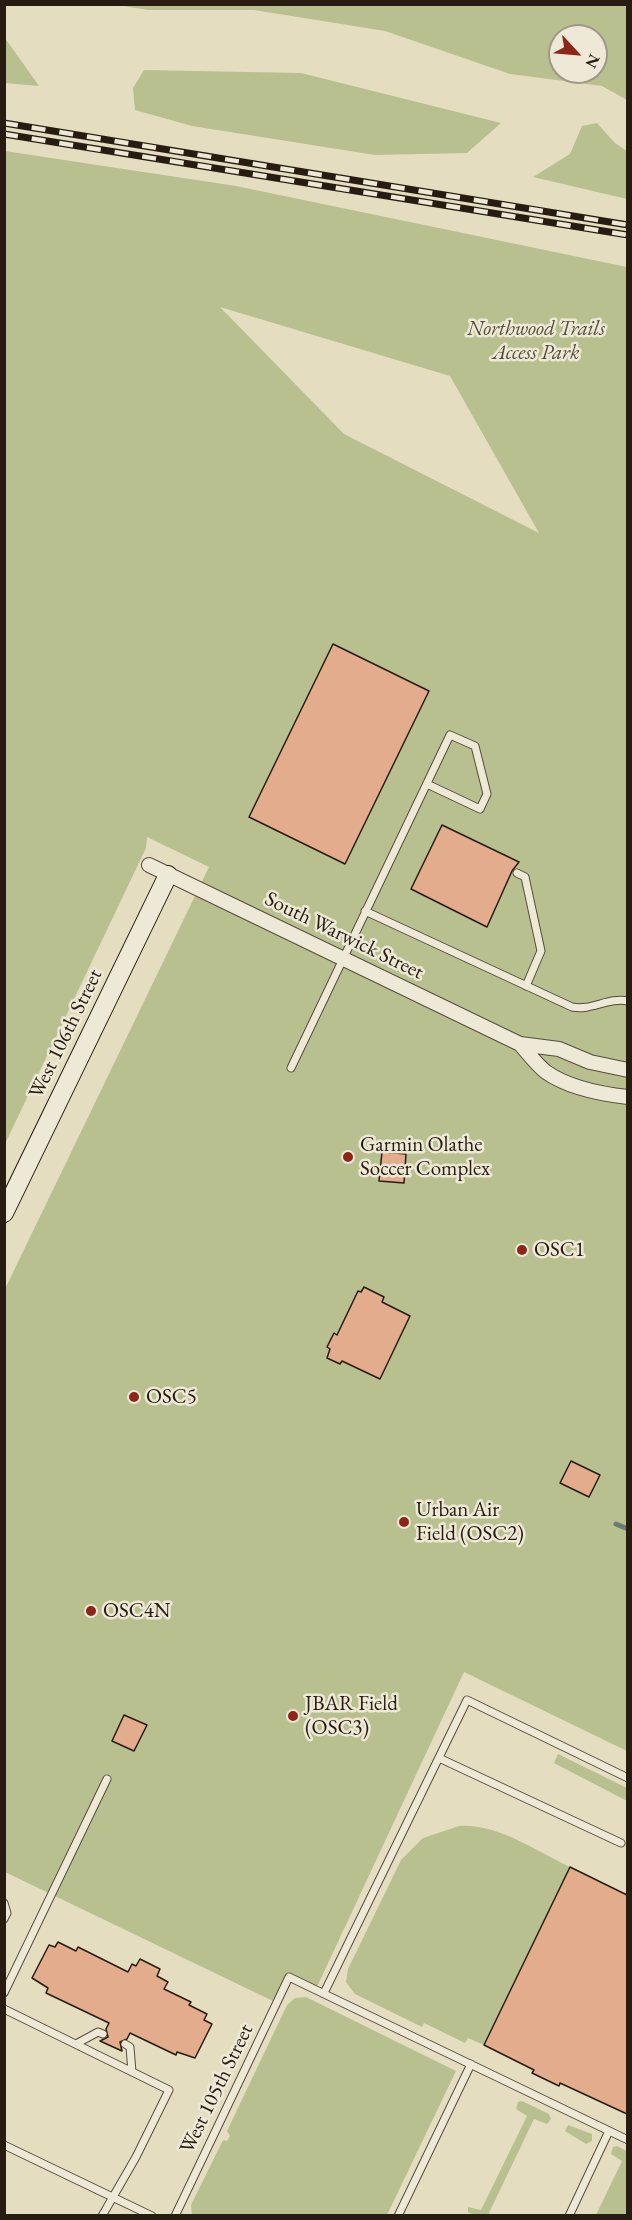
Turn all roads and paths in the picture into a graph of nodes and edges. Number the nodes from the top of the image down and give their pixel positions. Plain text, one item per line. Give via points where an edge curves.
1 (427, 784) junction
2 (149, 865) dead end
3 (517, 873) dead end
4 (168, 875) junction
5 (365, 911) junction
6 (344, 960) junction
7 (526, 986) junction
8 (627, 1001) edge
9 (520, 1044) junction
10 (291, 1068) dead end
11 (627, 1070) edge
12 (627, 1097) edge
13 (4, 1213) edge
14 (439, 1758) junction
15 (627, 1778) edge
16 (107, 1779) dead end
17 (621, 1843) dead end
18 (4, 1903) edge
19 (4, 1919) edge
20 (4, 1993) edge
21 (324, 1993) junction
22 (4, 2009) edge
23 (103, 2034) dead end
24 (76, 2044) junction
25 (125, 2044) dead end
26 (471, 2064) junction
27 (132, 2072) junction
28 (609, 2131) junction
29 (627, 2140) edge
30 (4, 2145) edge
31 (112, 2196) junction
32 (102, 2216) edge
33 (152, 2216) edge
34 (174, 2216) edge
35 (398, 2216) edge
36 (569, 2216) edge

1 - 1 lane via 450,735 475,746 487,794 480,809
1 - 5 lane
2 - 4 street, South Warwick Street
3 - 7 lane via 525,877 541,951
4 - 6 street, South Warwick Street
4 - 13 street, West 106th Street
5 - 6 lane
5 - 7 lane
6 - 9 street, South Warwick Street
6 - 10 lane
7 - 8 lane via 583,1009 615,999
9 - 11 street, South Warwick Street via 560,1049 590,1062
9 - 12 street, South Warwick Street via 545,1071 561,1079 585,1089
14 - 15 lane via 467,1700
14 - 17 lane
14 - 21 lane
16 - 20 lane
18 - 19 lane
21 - 26 lane
21 - 34 lane, West 105th Street via 289,1977
22 - 24 lane
23 - 24 lane via 98,2032
24 - 27 lane
25 - 27 lane via 130,2047
26 - 28 lane
26 - 35 lane
27 - 31 lane via 169,2090
28 - 29 lane
28 - 36 lane
30 - 31 lane
31 - 32 lane
31 - 33 lane

